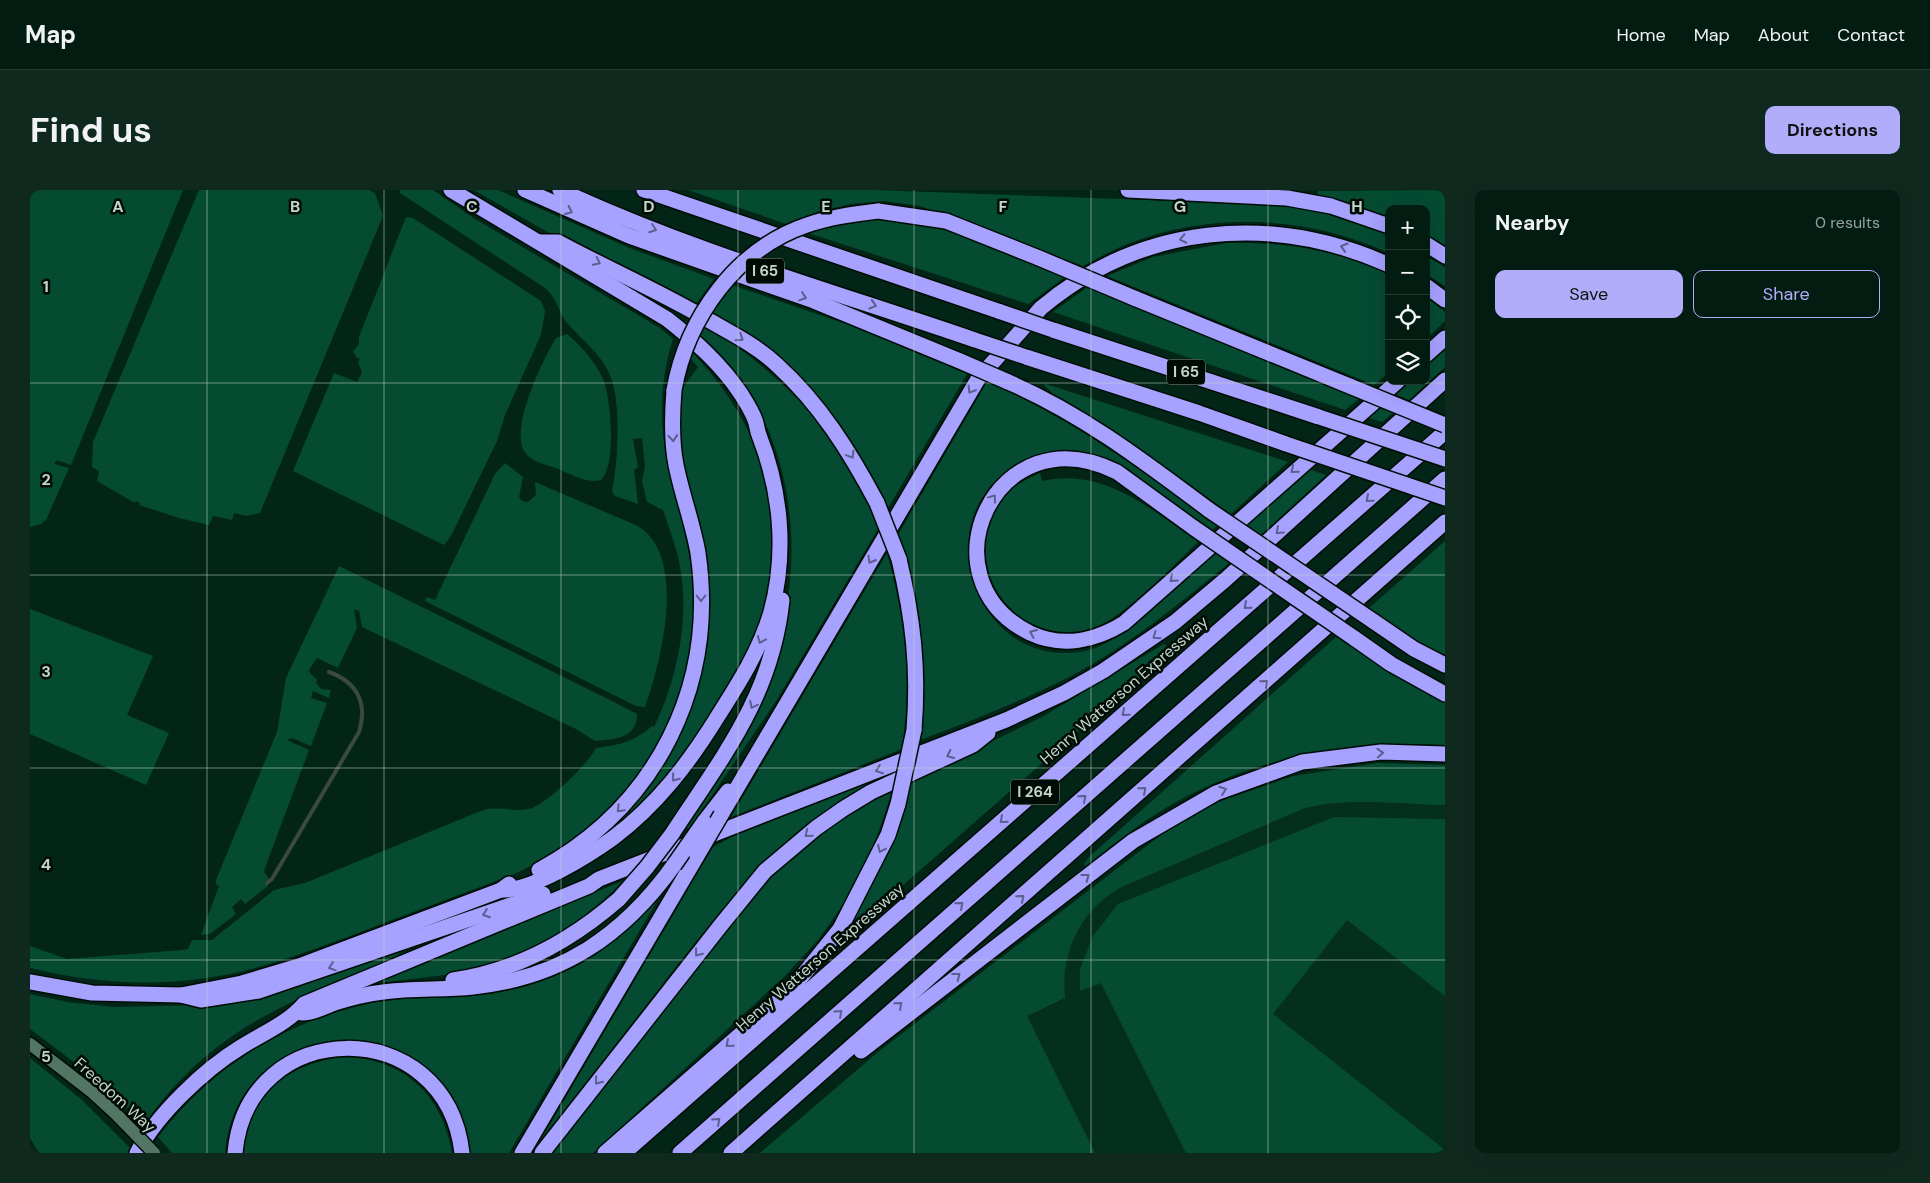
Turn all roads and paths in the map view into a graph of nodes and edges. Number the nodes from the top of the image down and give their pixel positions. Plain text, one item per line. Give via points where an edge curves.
1 (451, 190) edge
2 (525, 190) edge
3 (560, 190) edge
4 (644, 190) edge
5 (1128, 190) edge
6 (1385, 225) edge
7 (535, 242) junction
8 (1430, 247) edge
9 (1445, 256) edge
10 (1385, 263) edge
11 (1430, 289) edge
12 (1445, 300) edge
13 (1445, 338) edge
14 (1430, 351) edge
15 (1445, 380) edge
16 (1393, 385) edge
17 (756, 422) junction
18 (1445, 425) edge
19 (1445, 432) edge
20 (1445, 459) edge
21 (1445, 479) edge
22 (1445, 498) edge
23 (1445, 522) edge
24 (1215, 543) edge
25 (1215, 543) edge
26 (1215, 543) edge
27 (1215, 543) edge
28 (1445, 664) edge
29 (1445, 694) edge
30 (1006, 720) junction
31 (1445, 754) edge
32 (746, 772) junction
33 (599, 879) junction
34 (501, 890) junction
35 (30, 982) edge
36 (421, 988) junction
37 (181, 995) junction
38 (296, 1014) junction
39 (30, 1044) edge
40 (137, 1153) edge
41 (154, 1153) edge
42 (236, 1153) edge
43 (462, 1153) edge
44 (522, 1153) edge
45 (542, 1153) edge
46 (605, 1153) edge
47 (624, 1153) edge
48 (680, 1153) edge
49 (731, 1153) edge
50 (746, 1153) edge

1 - 7 highway
2 -> 28 highway, bridge via 629,236 814,301 1040,396 1093,426 1209,510 1414,649
3 -> 22 highway, I 65, bridge via 629,220 796,282 1199,413
4 - 20 highway, I 65, bridge via 1053,330
5 - 6 highway via 1287,198 1332,206
7 - 17 highway via 646,306 698,343 730,378
7 -> 46 highway, bridge via 558,242 674,300 776,364 823,415 851,454 877,503 899,559 915,644 914,730 898,804 881,850 840,929 790,990
8 - 9 highway
10 -> 32 highway via 1342,247 1300,237 1256,232 1212,235 1170,242 1127,256 1053,298 978,379
11 - 12 highway
13 - 14 highway
15 -> 30 highway via 1175,622 1102,671
16 -> 24 highway, bridge
17 -> 34 highway via 777,497 780,555 771,613 743,676 675,779 651,806 573,864 511,891
17 -> 36 highway, bridge via 770,445 784,500 786,556 779,629 766,675 744,723 672,834 618,900 578,932 513,966
18 -> 34 highway, bridge via 946,221 878,211 805,225 763,248 724,283 697,322 680,362 674,390 672,427 674,450 698,551 701,595 699,649 688,695 661,755 648,776 604,826 569,852
19 -> 47 highway, Henry Watterson Expressway / I 264
48 -> 21 highway, I 264
49 -> 23 highway
25 -> 26 highway, bridge via 1124,623 1101,636 1076,642 1035,635 1006,617 991,598 977,561 981,522 994,496 1017,474 1036,463 1058,458 1092,461 1117,472
27 -> 29 highway, bridge via 1392,664
30 -> 33 highway
30 -> 45 highway via 972,745 871,792 843,809 765,872
50 -> 31 highway via 865,1048 1007,937 1133,841 1200,802 1216,793 1302,762 1381,752
32 - 36 highway, bridge via 716,803 642,906 613,933 587,951 560,966 512,981 428,991
32 - 44 highway, bridge
33 -> 37 highway via 587,879 259,990 201,1000
33 - 38 highway via 589,886 304,1004
34 - 37 highway via 299,966
35 - 37 highway via 92,993
36 - 38 highway via 381,992
38 - 40 highway via 238,1048 204,1074 172,1106
39 - 41 main road, Freedom Way, bridge via 92,1092
42 - 43 highway via 245,1114 270,1080 297,1060 341,1048 360,1048 390,1055 430,1081 452,1113

